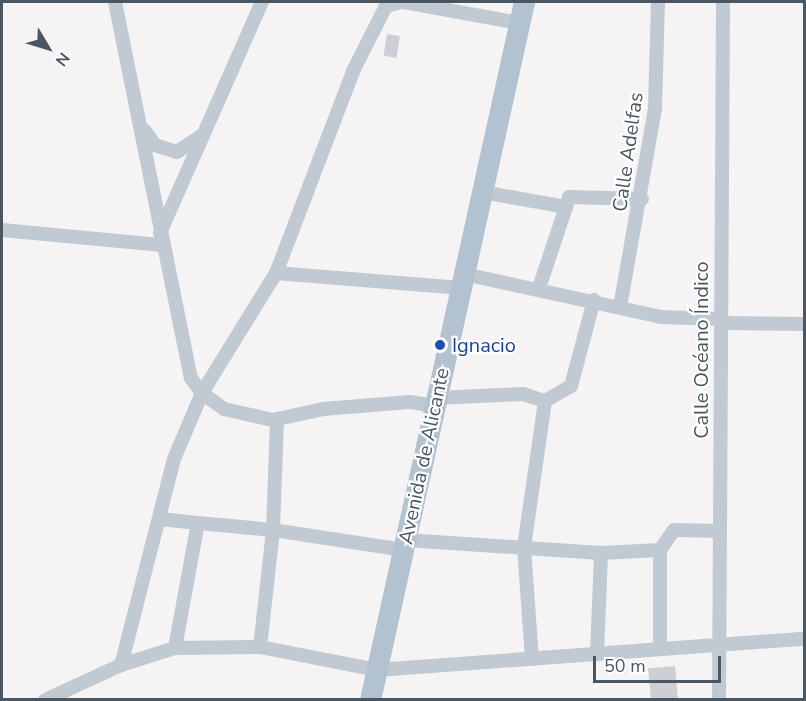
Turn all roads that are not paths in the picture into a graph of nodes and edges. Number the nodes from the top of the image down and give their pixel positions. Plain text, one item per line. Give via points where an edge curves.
1 (115, 2) edge
2 (262, 2) edge
3 (402, 2) edge
4 (524, 2) edge
5 (658, 2) edge
6 (723, 2) edge
7 (519, 23) junction
8 (141, 125) junction
9 (206, 132) junction
10 (482, 192) junction
11 (642, 199) junction
12 (566, 207) junction
13 (2, 230) edge
14 (161, 239) junction
15 (276, 273) junction
16 (463, 281) junction
17 (539, 288) junction
18 (594, 300) junction
19 (620, 307) junction
20 (721, 321) junction
21 (804, 324) edge
22 (202, 393) junction
23 (545, 401) junction
24 (436, 402) junction
25 (277, 419) junction
26 (160, 519) junction
27 (198, 523) junction
28 (273, 530) junction
29 (720, 531) junction
30 (405, 545) junction
31 (524, 547) junction
32 (660, 550) junction
33 (600, 553) junction
34 (804, 639) edge
35 (720, 645) junction
36 (260, 647) junction
37 (175, 648) junction
38 (660, 649) junction
39 (597, 654) junction
40 (532, 659) junction
41 (121, 664) junction
42 (377, 670) junction
43 (45, 699) edge
44 (370, 699) edge
45 (719, 699) edge

1 - 8 street
2 - 9 street
3 - 7 street
3 - 15 street via 386,6 354,69
4 - 7 main road, Avenida de Alicante
5 - 11 street, Calle Adelfas via 656,94
6 - 20 street, Calle Océano Índico
7 - 10 main road, Avenida de Alicante
8 - 9 street via 155,145 166,151 187,149
8 - 14 street
9 - 14 street
10 - 12 street
10 - 16 main road, Avenida de Alicante
11 - 12 street via 568,197
11 - 19 street, Calle Adelfas
12 - 17 street
13 - 14 street
14 - 22 street via 191,378
15 - 16 street
15 - 22 street
16 - 17 street
16 - 24 main road, Avenida de Alicante
17 - 18 street
18 - 19 street
18 - 23 street via 571,386
19 - 20 street via 661,317
20 - 21 street
20 - 29 street, Calle Océano Índico
22 - 25 street via 224,409
22 - 26 street via 174,459
23 - 24 street via 523,394
23 - 31 street
24 - 25 street via 322,409
24 - 30 main road, Avenida de Alicante
25 - 28 street
26 - 27 street
26 - 41 street
27 - 28 street
27 - 37 street
28 - 30 street
28 - 36 street
29 - 32 street via 674,530
29 - 35 street, Calle Océano Índico
30 - 31 street
30 - 42 main road, Avenida de Alicante
31 - 33 street
31 - 40 street
32 - 33 street
32 - 38 street
33 - 39 street
34 - 35 street
35 - 38 street
35 - 45 street, Calle Océano Índico
36 - 37 street
36 - 42 street
37 - 41 street
38 - 39 street
39 - 40 street
40 - 42 street
41 - 43 street
42 - 44 main road, Avenida de Alicante

